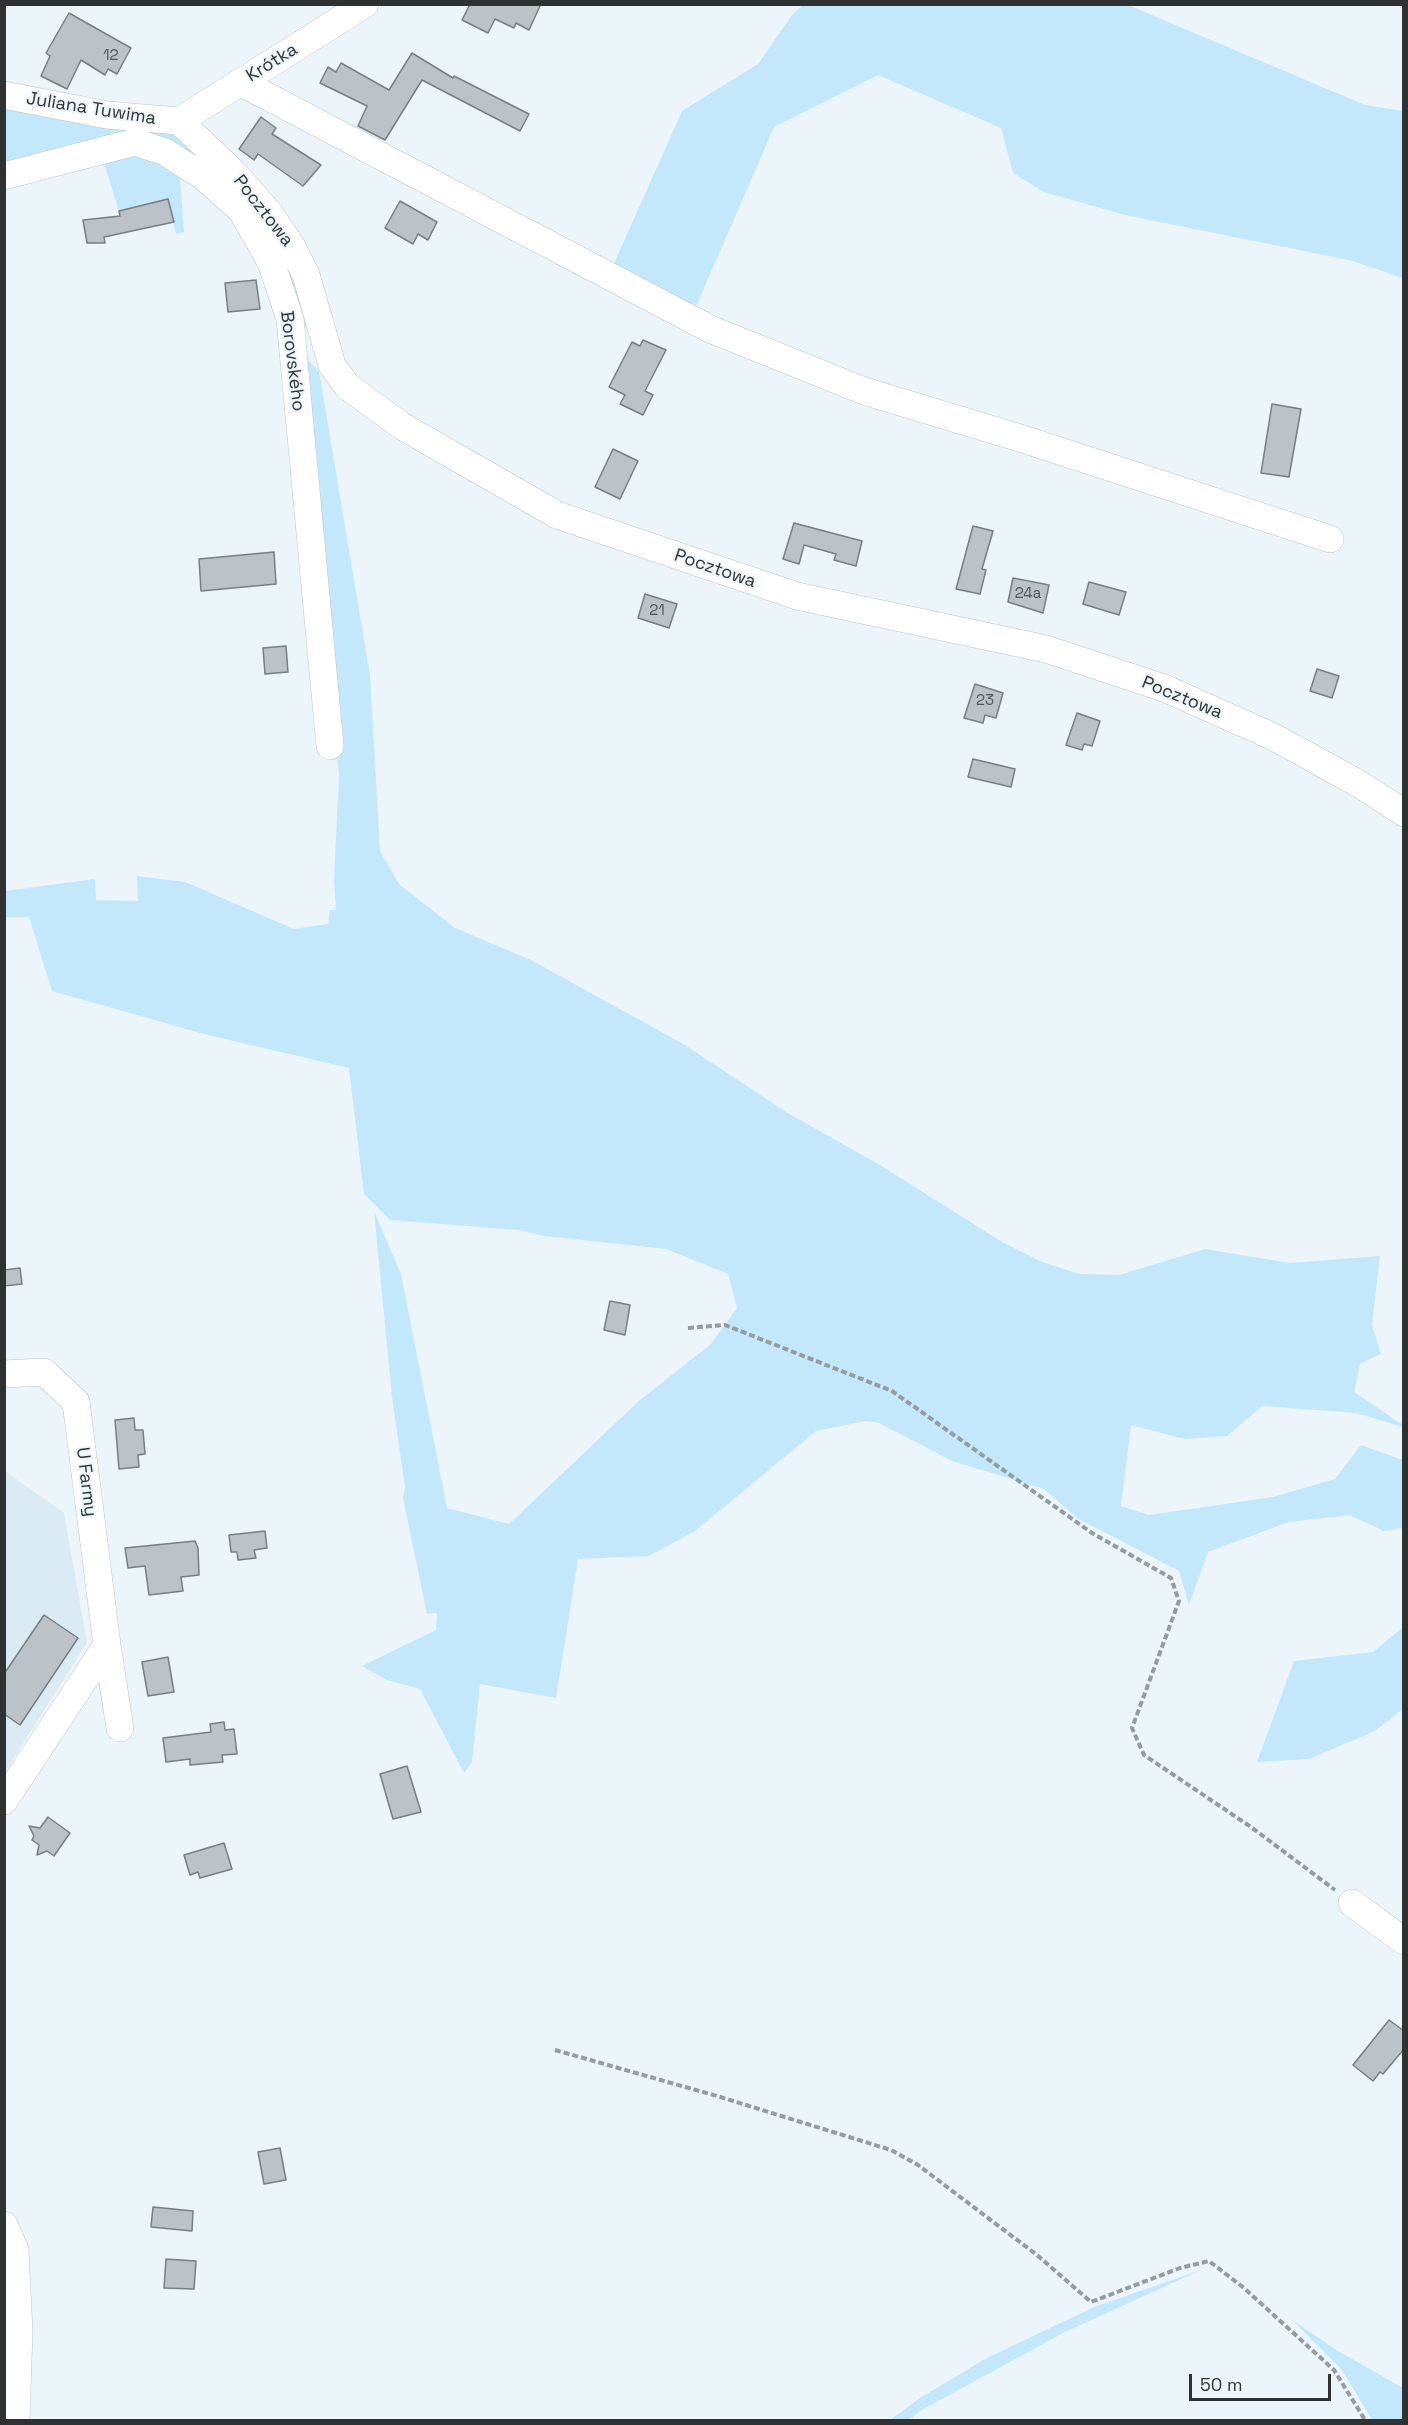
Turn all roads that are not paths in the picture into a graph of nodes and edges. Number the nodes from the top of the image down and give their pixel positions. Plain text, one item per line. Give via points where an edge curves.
1 (364, 4) edge
2 (240, 82) junction
3 (4, 95) edge
4 (178, 121) junction
5 (4, 176) edge
6 (1330, 539) dead end
7 (330, 746) dead end
8 (1404, 813) edge
9 (4, 1374) edge
10 (107, 1645) junction
11 (120, 1728) dead end
12 (4, 1802) edge
13 (1352, 1903) road end
14 (1404, 1941) edge
15 (4, 2225) edge
16 (16, 2421) edge

1 - 2 street, Krótka
2 - 4 street, Krótka
2 - 6 street via 710,328 864,391
3 - 4 street, Juliana Tuwima via 107,115
4 - 8 street, Pocztowa via 234,173 291,245 306,275 332,365 347,386 402,426 557,515 797,596 1047,648 1164,688 1274,737
5 - 7 street, Borovského via 135,142 165,152 204,177 242,211 271,262 290,319
9 - 10 street, U Farmy via 44,1372 76,1402
10 - 11 street, U Farmy
10 - 12 street
13 - 14 street
15 - 16 street via 15,2250 19,2332

